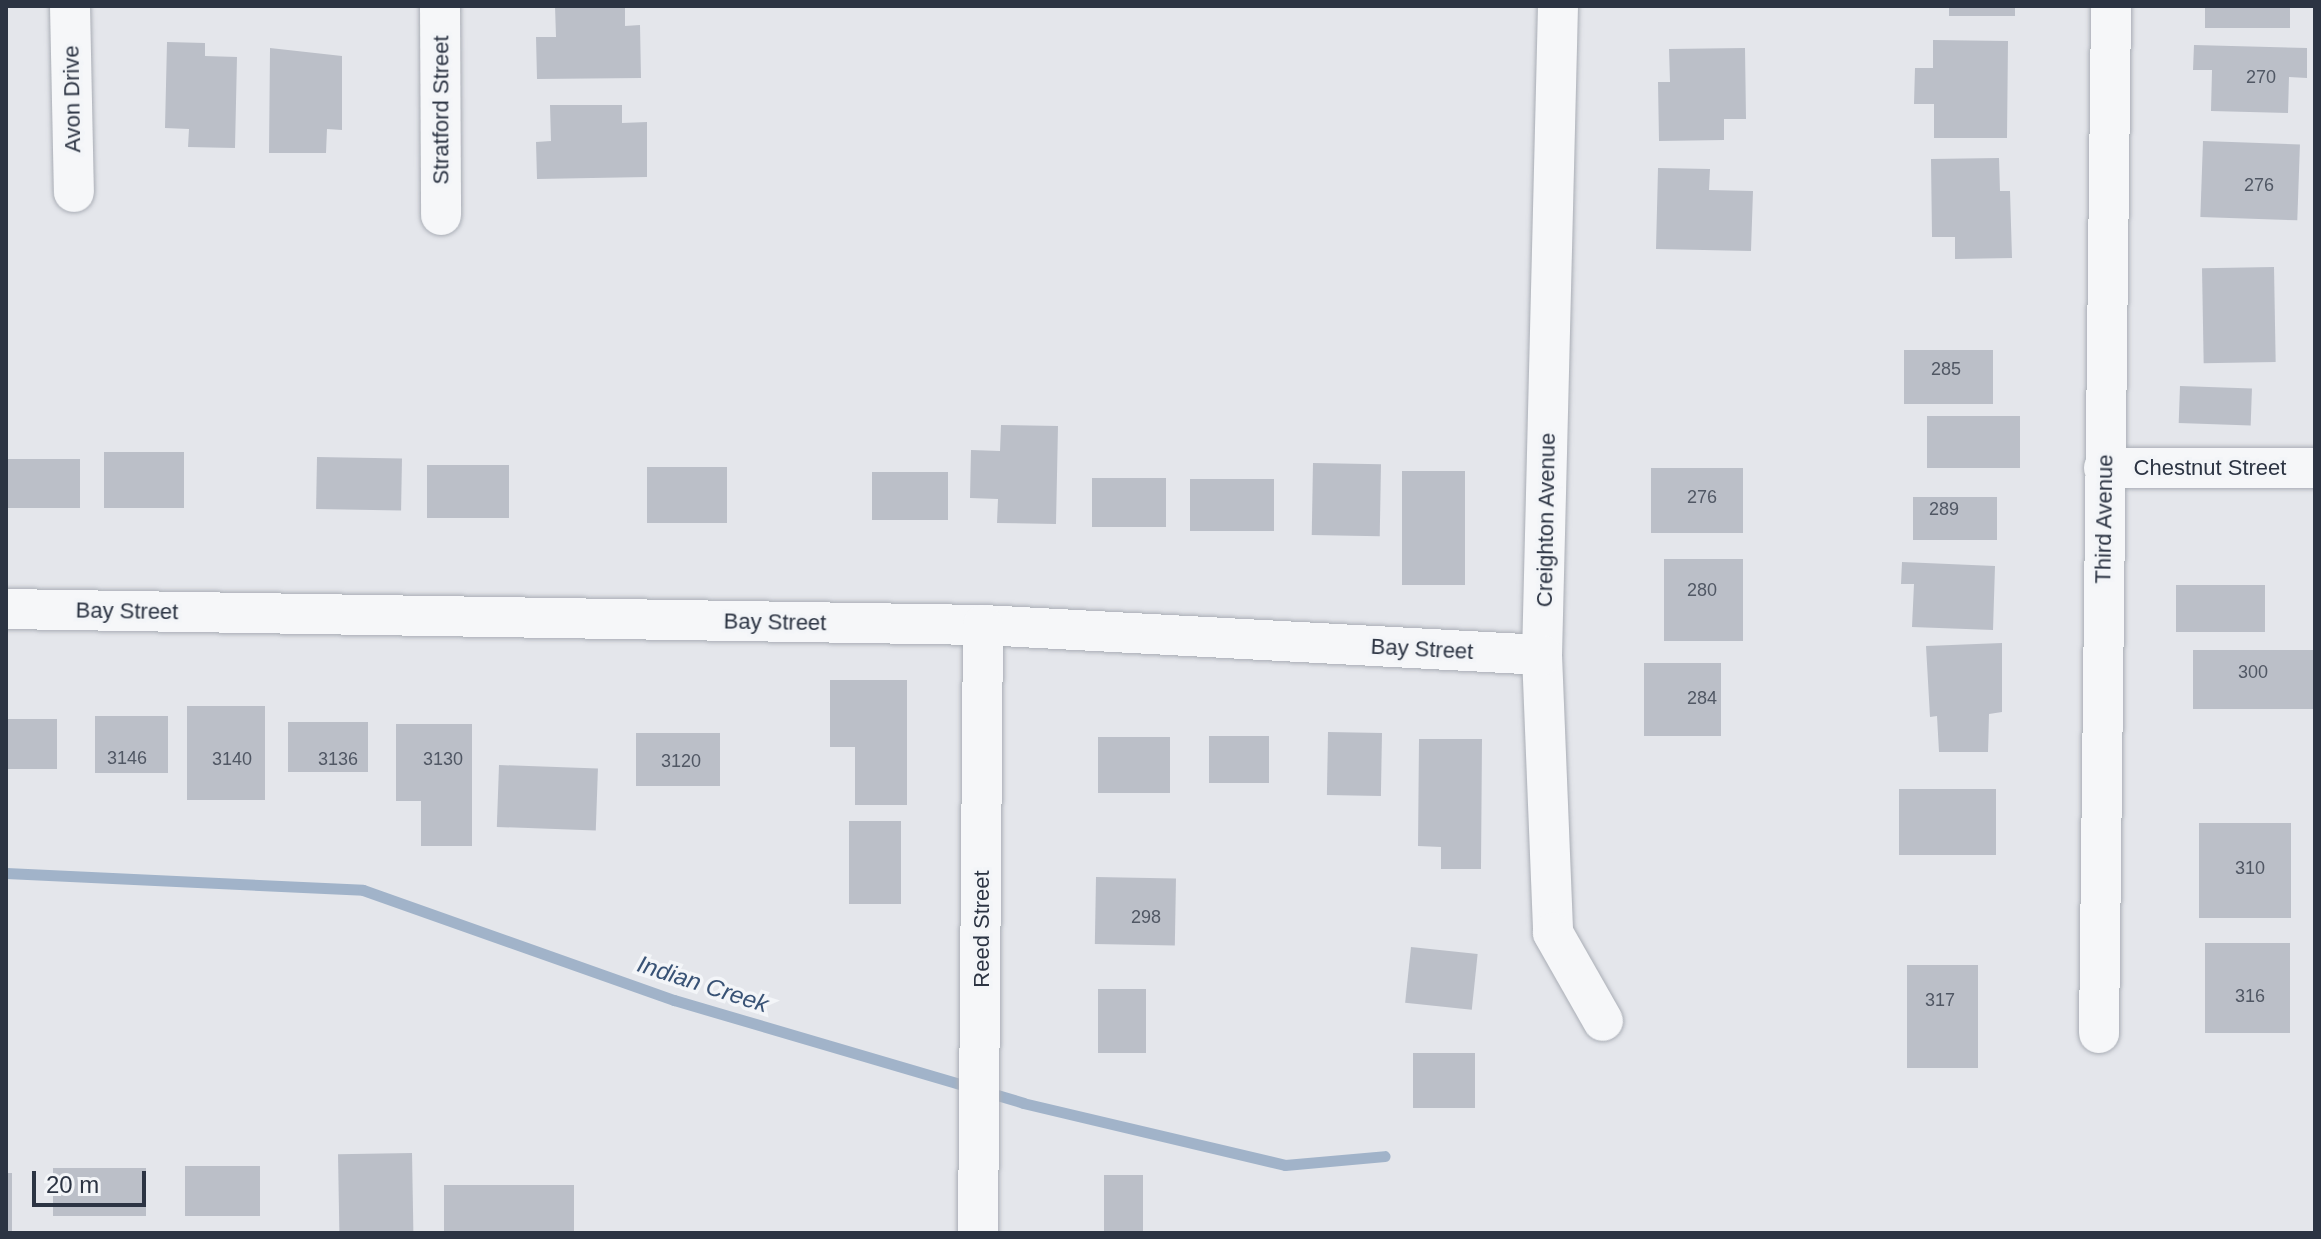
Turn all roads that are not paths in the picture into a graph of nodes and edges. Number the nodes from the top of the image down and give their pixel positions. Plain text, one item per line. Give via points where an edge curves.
1 (70, 6) edge
2 (440, 6) edge
3 (1558, 6) edge
4 (2111, 6) edge
5 (74, 192) dead end
6 (441, 215) dead end
7 (2104, 468) junction
8 (2315, 468) edge
9 (6, 609) edge
10 (983, 625) junction
11 (1542, 655) junction
12 (1603, 1021) dead end
13 (2099, 1033) dead end
14 (978, 1233) edge

1 - 5 street, Avon Drive
2 - 6 street, Stratford Street
3 - 11 street, Creighton Avenue
4 - 7 street, Third Avenue
7 - 8 street, Chestnut Street
7 - 13 street, Third Avenue
9 - 10 street, Bay Street
10 - 11 street, Bay Street
10 - 14 street, Reed Street
11 - 12 street, Creighton Avenue via 1553,933

